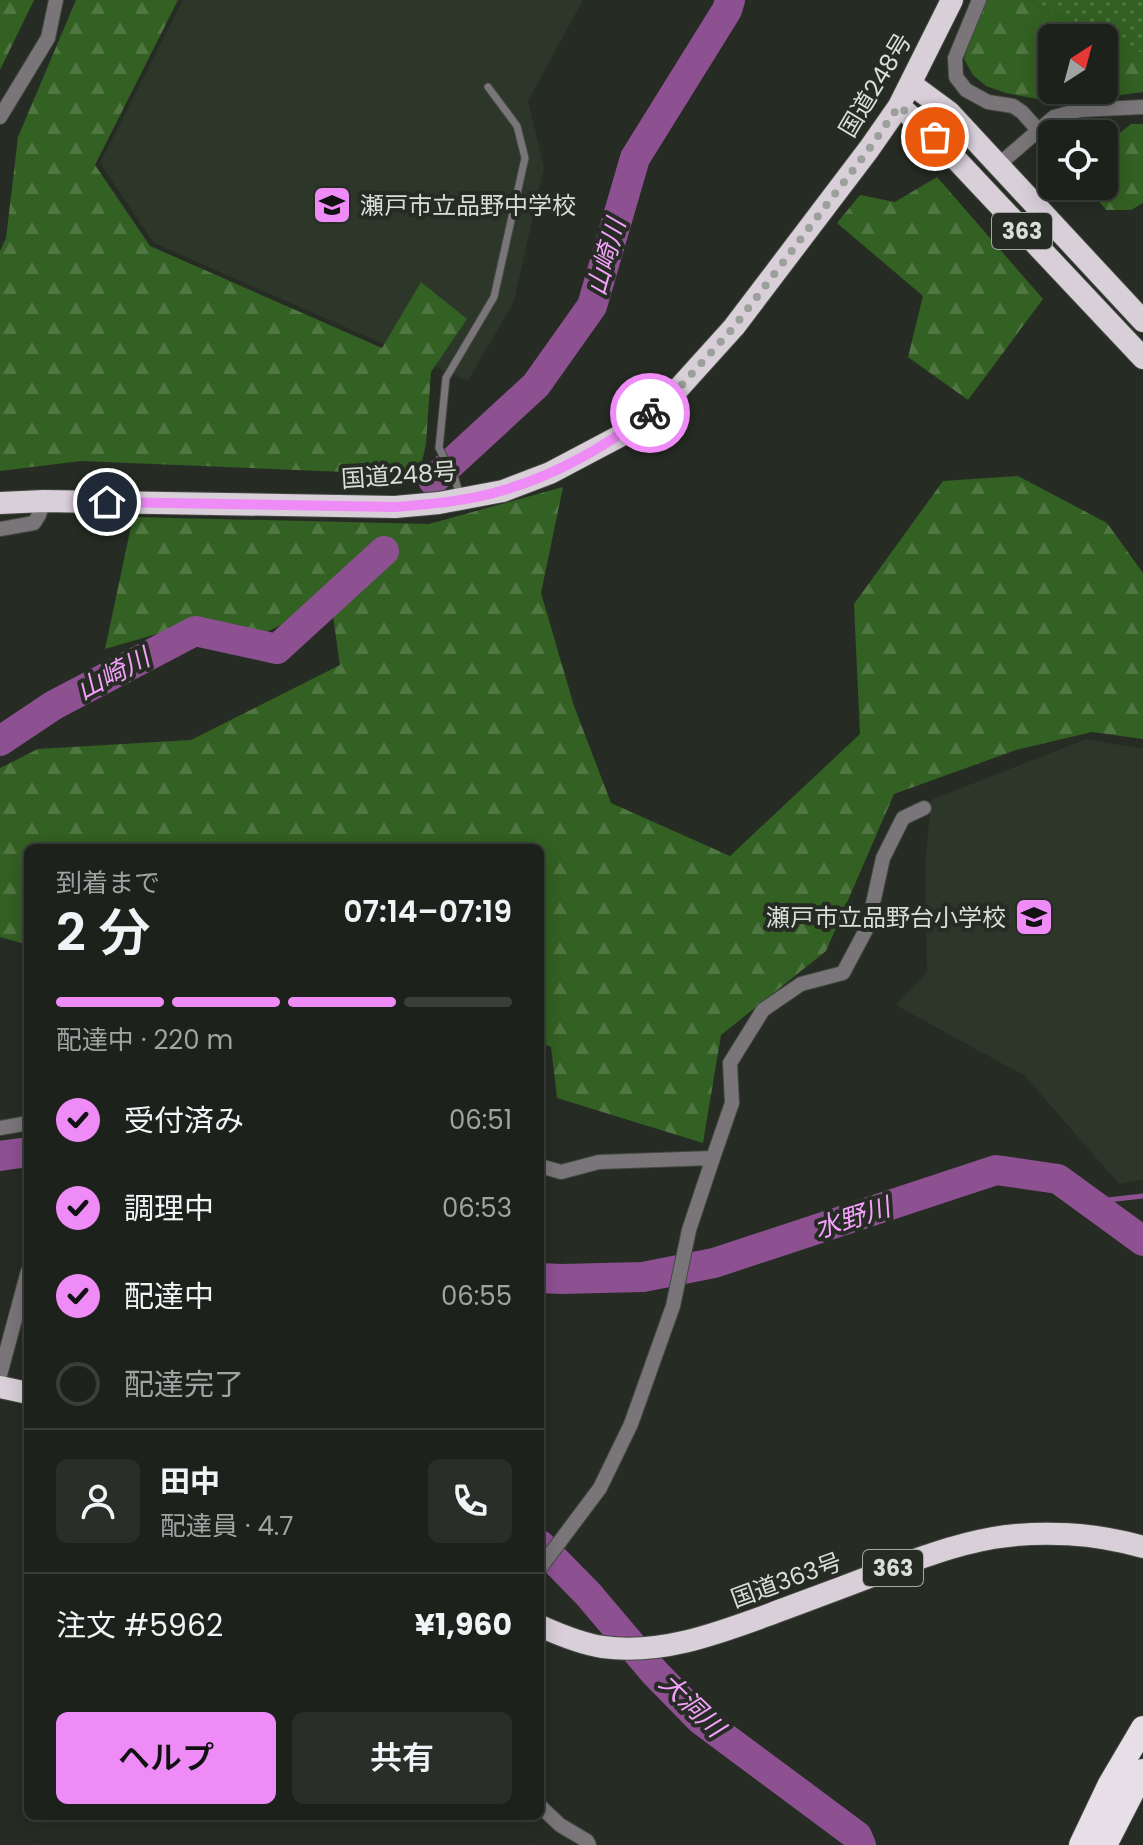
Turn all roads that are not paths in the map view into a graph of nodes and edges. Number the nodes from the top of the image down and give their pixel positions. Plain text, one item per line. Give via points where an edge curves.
1 (56, 0) edge
2 (952, 0) edge
3 (979, 0) edge
4 (911, 84) junction
5 (488, 87) dead end
6 (899, 106) junction
7 (1143, 107) edge
8 (0, 117) edge
9 (1050, 120) edge
10 (1038, 130) joint
11 (997, 166) junction
12 (1143, 321) edge
13 (1143, 358) edge
14 (458, 489) junction
15 (44, 501) junction
16 (0, 503) edge
17 (0, 529) edge
18 (924, 808) dead end
19 (24, 1124) edge
20 (0, 1128) edge
21 (713, 1158) junction
22 (544, 1167) edge
23 (24, 1286) edge
24 (0, 1375) edge
25 (0, 1387) edge
26 (24, 1392) edge
27 (1143, 1547) edge
28 (544, 1562) edge
29 (544, 1628) edge
30 (1143, 1728) edge
31 (1143, 1771) edge
32 (544, 1810) edge
33 (589, 1845) edge
34 (1081, 1845) edge
35 (1105, 1845) edge

1 - 8 street via 48,38
2 - 4 highway, 国道248号
3 - 10 street via 955,58 956,77 966,90 988,102 1013,106
4 - 6 highway, 国道248号
4 - 11 highway, 363 via 949,112
5 - 14 lane via 517,126 525,158 494,297 446,378 439,448
6 - 13 highway, 363 via 935,137
6 - 14 highway, 国道248号 via 734,327 669,399 620,436 550,473 503,491
7 - 9 street via 1080,110
10 - 11 street
11 - 12 highway, 363
14 - 15 highway, 国道248号 via 439,503 395,507
15 - 16 highway, 国道248号
15 - 17 street via 34,523
18 - 21 street via 903,818 883,858 868,926 843,973 801,984 763,1010 730,1063 732,1103
19 - 20 street
21 - 22 street via 599,1162 561,1172
21 - 28 street via 689,1230 673,1306 625,1437 600,1488
23 - 24 street
25 - 26 highway
27 - 29 highway, 国道363号 / 363 via 1078,1535 992,1538 949,1548 686,1643 651,1648 603,1647
30 - 34 highway
31 - 35 highway
32 - 33 street

